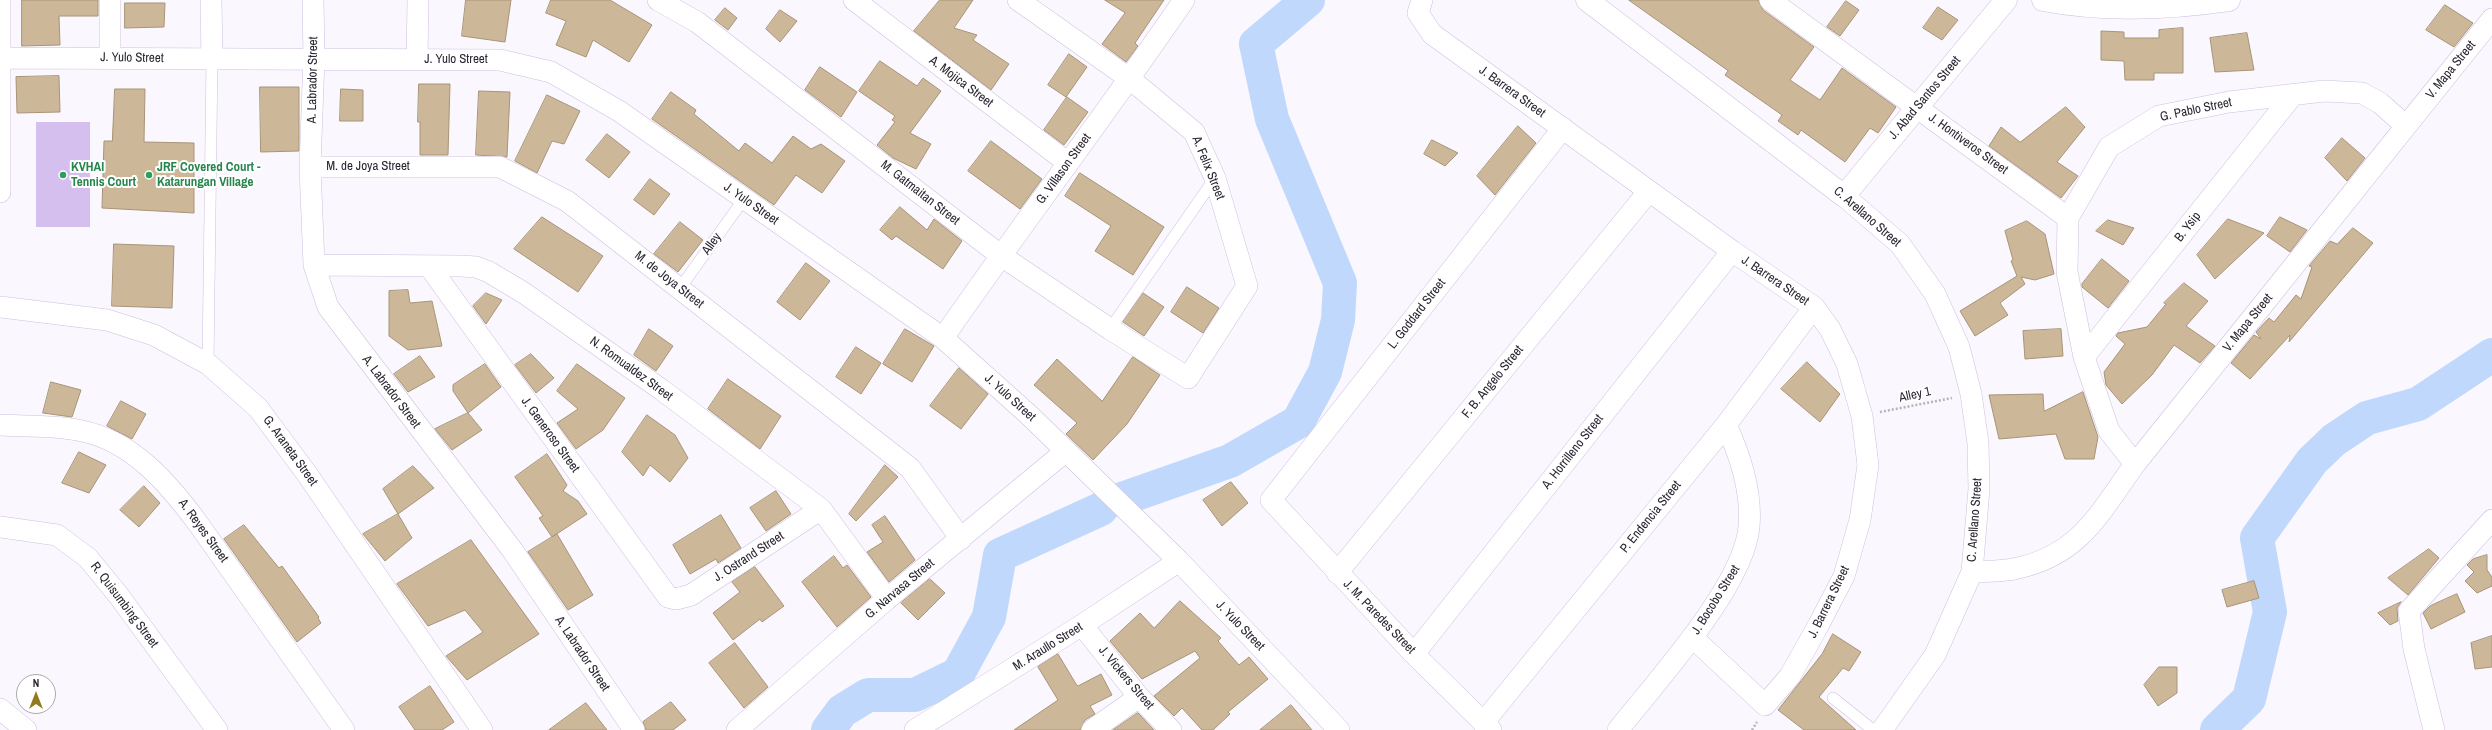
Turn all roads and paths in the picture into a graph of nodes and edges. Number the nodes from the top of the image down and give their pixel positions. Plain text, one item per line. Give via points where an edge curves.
1 (0, 0) edge
2 (110, 0) edge
3 (211, 0) edge
4 (313, 0) edge
5 (418, 0) edge
6 (658, 0) edge
7 (854, 0) edge
8 (1018, 0) edge
9 (1184, 0) edge
10 (1422, 0) edge
11 (1587, 0) edge
12 (1770, 0) edge
13 (2006, 0) edge
14 (2043, 0) edge
15 (2229, 0) edge
16 (2492, 19) edge
17 (0, 58) edge
18 (110, 58) junction
19 (314, 58) junction
20 (212, 59) junction
21 (417, 60) junction
22 (1130, 79) junction
23 (2292, 96) junction
24 (1917, 107) junction
25 (2406, 126) junction
26 (1563, 128) junction
27 (1068, 163) junction
28 (310, 167) junction
29 (0, 178) edge
30 (1215, 178) junction
31 (1649, 191) junction
32 (0, 192) edge
33 (1844, 196) junction
34 (744, 199) junction
35 (2068, 218) junction
36 (1732, 251) junction
37 (1000, 255) junction
38 (314, 265) junction
39 (429, 266) junction
40 (680, 288) junction
41 (0, 306) edge
42 (1814, 307) junction
43 (1110, 329) junction
44 (943, 338) junction
45 (2084, 357) junction
46 (208, 364) junction
47 (1188, 378) joint
48 (1971, 394) junction
49 (1862, 416) junction
50 (0, 425) edge
51 (1726, 425) junction
52 (1066, 451) junction
53 (2135, 464) junction
54 (1271, 500) joint
55 (821, 509) junction
56 (2492, 520) edge
57 (0, 527) edge
58 (961, 539) junction
59 (1179, 562) junction
60 (1972, 572) junction
61 (1337, 573) junction
62 (676, 599) joint
63 (887, 599) junction
64 (1082, 625) junction
65 (1692, 637) junction
66 (1414, 654) junction
67 (1139, 697) junction
68 (1833, 698) dead end
69 (0, 709) edge
70 (1487, 726) edge
71 (26, 730) edge
72 (216, 730) edge
73 (344, 730) edge
74 (482, 730) edge
75 (634, 730) edge
76 (737, 730) edge
77 (915, 730) edge
78 (1092, 730) edge
79 (1171, 730) edge
80 (1339, 730) edge
81 (1618, 730) edge
82 (1873, 730) edge
83 (1882, 730) edge
84 (2434, 730) edge

1 - 17 street
2 - 18 street
3 - 20 street
4 - 19 street, A. Labrador Street
5 - 21 street
6 - 37 street, M. Gatmaitan Street via 697,22
7 - 27 street, A. Mojica Street
8 - 22 street, A. Felix Street
9 - 22 street, G. Villason Street
10 - 26 street, J. Barrera Street via 1418,13 1432,34
11 - 33 street, C. Arellano Street
12 - 24 street, J. Hontiveros Street
13 - 24 street, J. Abad Santos Street
14 - 15 street via 2116,9 2175,7
16 - 25 street, V. Mapa Street
17 - 18 street, J. Yulo Street
17 - 29 street
18 - 20 street, J. Yulo Street
19 - 20 street, J. Yulo Street
19 - 21 street, J. Yulo Street
19 - 28 street, A. Labrador Street
20 - 46 lane
21 - 34 street, J. Yulo Street via 500,60 551,72 619,111
22 - 27 street, G. Villason Street
22 - 30 street, A. Felix Street via 1194,132
23 - 25 street, G. Pablo Street via 2324,91 2362,93 2380,103
23 - 35 street, G. Pablo Street via 2229,102 2159,116 2109,147
23 - 45 street, B. Ysip
24 - 33 street, J. Abad Santos Street
24 - 35 street, J. Hontiveros Street
25 - 53 street, V. Mapa Street
26 - 31 street, J. Barrera Street
26 - 54 street, L. Goddard Street
27 - 37 street, G. Villason Street
28 - 38 street, A. Labrador Street
28 - 40 street, M. de Joya Street via 500,168 567,201
29 - 32 street
30 - 43 lane
30 - 47 street, A. Felix Street via 1247,286
31 - 36 street, J. Barrera Street
31 - 61 street, F. B. Angelo Street
33 - 48 street, C. Arellano Street via 1900,244 1935,294 1959,347
34 - 40 lane, Alley
34 - 44 street, J. Yulo Street
35 - 45 street, G. Pablo Street via 2067,272
36 - 42 street, J. Barrera Street
36 - 66 street, A. Horrilleno Street
37 - 43 street, M. Gatmaitan Street
37 - 44 street, G. Villason Street
38 - 39 street, N. Romualdez Street
38 - 75 street, A. Labrador Street via 328,307 339,324 512,551
39 - 55 street, N. Romualdez Street via 476,267 524,293 662,390
39 - 62 street, J. Generoso Street via 663,591
40 - 58 street, M. de Joya Street via 910,468
41 - 46 street, G. Araneta Street via 107,320 154,335
42 - 49 street, J. Barrera Street via 1830,329 1847,364
42 - 51 street, P. Endencia Street
43 - 47 street, M. Gatmaitan Street
44 - 52 street, J. Yulo Street via 1030,415
45 - 53 street, G. Pablo Street via 2110,431
46 - 74 street, G. Araneta Street via 258,408 307,474
48 - 49 path, Alley 1
48 - 60 street, C. Arellano Street via 1978,443 1979,489
49 - 65 street, J. Barrera Street via 1868,465 1860,520 1844,576 1790,676 1766,705
50 - 73 street, A. Reyes Street via 83,431 119,445 152,468 197,522
51 - 65 street, J. Bocobo Street via 1740,454 1750,507 1749,528 1738,567
51 - 70 street, P. Endencia Street
52 - 58 street, G. Narvasa Street
52 - 59 street, J. Yulo Street
53 - 60 street, V. Mapa Street via 2086,531 2068,549 2046,560 2016,569
54 - 61 street, J. M. Paredes Street
55 - 62 street, J. Ostrand Street via 691,595
55 - 63 street, N. Romualdez Street
56 - 84 street via 2409,611 2414,649
57 - 72 street, R. Quisumbing Street via 57,536 88,558 119,596
58 - 63 street, G. Narvasa Street
59 - 64 street, M. Araullo Street
59 - 80 street, J. Yulo Street
60 - 83 street, C. Arellano Street via 1935,655
61 - 66 street, J. M. Paredes Street
63 - 76 street, G. Narvasa Street
64 - 67 street, J. Vickers Street
64 - 77 street, M. Araullo Street
65 - 81 street, J. Bocobo Street
66 - 70 street, J. M. Paredes Street
67 - 78 street
67 - 79 street, J. Vickers Street
68 - 82 lane
69 - 71 street

